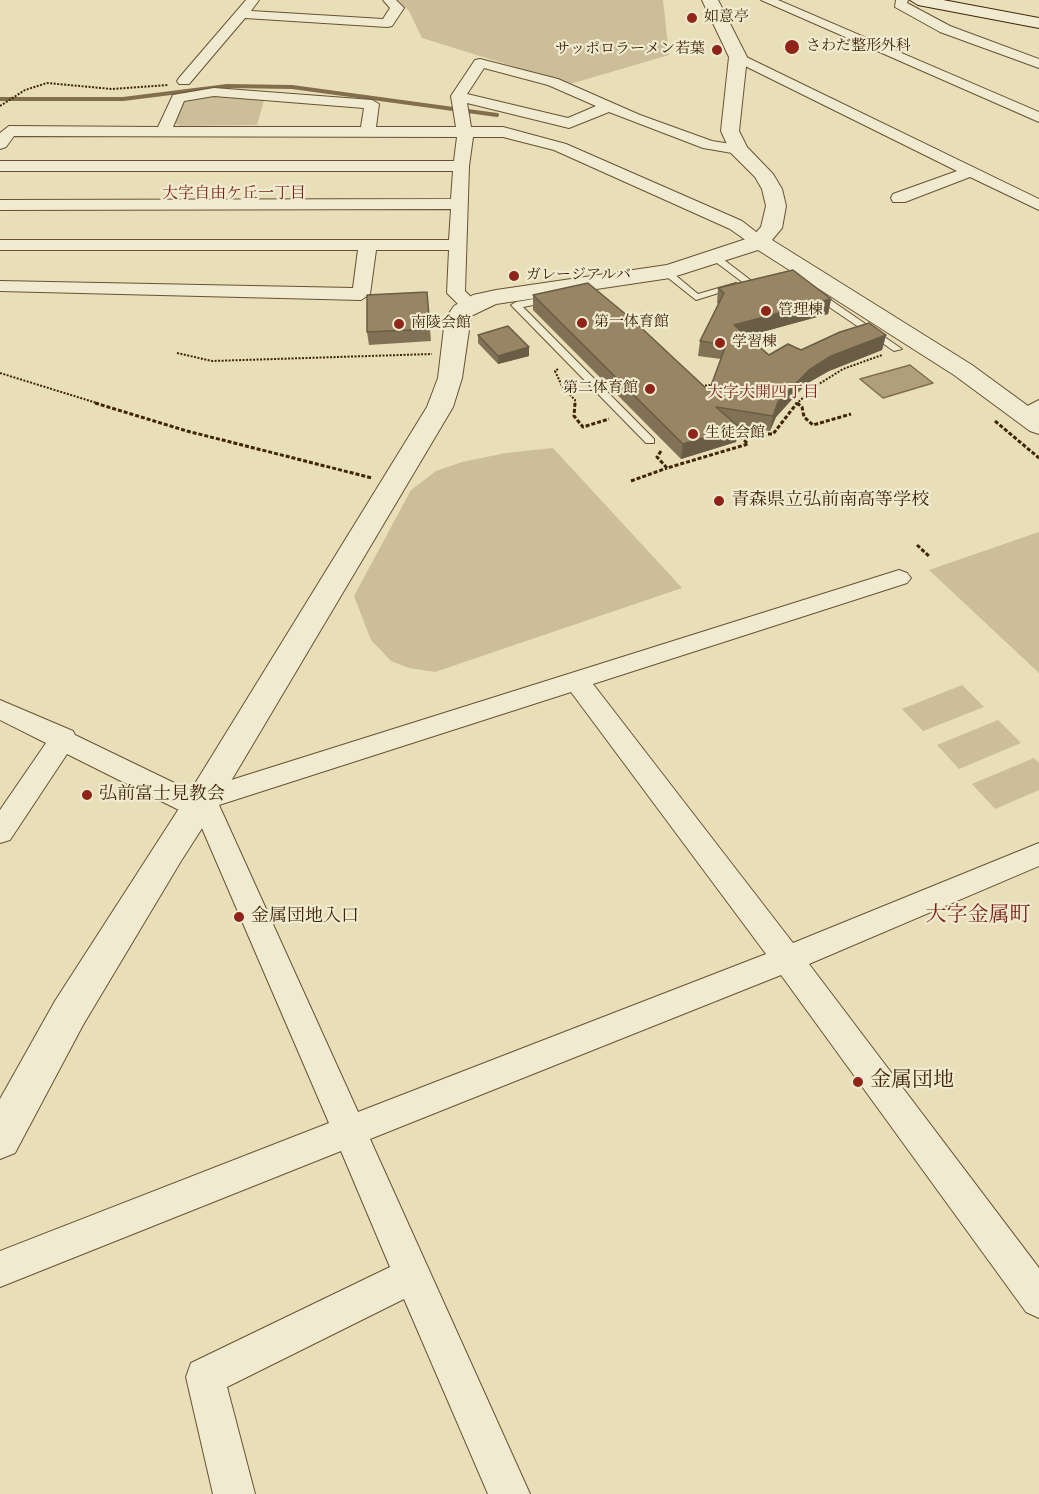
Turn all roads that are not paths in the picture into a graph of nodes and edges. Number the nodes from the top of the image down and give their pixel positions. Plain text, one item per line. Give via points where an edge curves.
1 (253, 0) edge
2 (389, 0) edge
3 (710, 0) edge
4 (767, 0) edge
5 (902, 0) edge
6 (918, 0) edge
7 (948, 2) edge
8 (241, 14) junction
9 (1039, 23) edge
10 (738, 57) junction
11 (1039, 64) edge
12 (322, 85) dead end
13 (458, 96) junction
14 (609, 106) junction
15 (1039, 117) edge
16 (368, 130) junction
17 (464, 130) junction
18 (164, 131) junction
19 (248, 131) junction
20 (0, 144) edge
21 (738, 149) junction
22 (0, 166) edge
23 (148, 166) junction
24 (237, 166) junction
25 (461, 166) junction
26 (969, 172) junction
27 (899, 198) dead end
28 (132, 204) junction
29 (222, 204) junction
30 (461, 204) junction
31 (0, 205) edge
32 (1039, 205) edge
33 (760, 242) junction
34 (0, 245) edge
35 (115, 245) junction
36 (211, 245) junction
37 (368, 245) junction
38 (459, 245) junction
39 (716, 258) junction
40 (665, 272) junction
41 (759, 281) edge
42 (748, 282) junction
43 (0, 286) edge
44 (97, 288) junction
45 (552, 294) junction
46 (594, 296) edge
47 (471, 306) junction
48 (872, 322) junction
49 (897, 349) road end
50 (1034, 416) edge
51 (650, 441) road end
52 (899, 578) dead end
53 (575, 679) junction
54 (0, 709) edge
55 (64, 738) junction
56 (203, 799) junction
57 (0, 832) edge
58 (1039, 854) edge
59 (788, 959) junction
60 (12, 1097) edge
61 (350, 1131) junction
62 (0, 1139) edge
63 (0, 1269) edge
64 (413, 1275) junction
65 (1039, 1299) edge
66 (234, 1494) edge
67 (509, 1494) edge

1 - 8 street
2 - 8 street via 398,8 387,23
3 - 10 street
4 - 15 street
5 - 11 street via 900,3 945,29
6 - 7 street
7 - 9 street
8 - 12 street via 184,81
10 - 21 street via 730,131
10 - 26 street
13 - 14 street via 569,123
13 - 14 street via 480,63 553,82
13 - 17 street
14 - 21 street via 709,145
16 - 17 street
16 - 18 street via 372,104 214,92 178,98
16 - 19 street
17 - 25 street
17 - 33 street via 519,134 560,147 736,225
18 - 19 street
18 - 20 street via 9,131
19 - 24 street
21 - 33 street via 763,174 774,197 771,228
22 - 23 street
23 - 24 street
23 - 28 street
24 - 25 street
25 - 30 street
26 - 27 street
26 - 32 street
28 - 29 street
28 - 31 street
29 - 30 street
29 - 36 street
30 - 38 street
33 - 39 street
33 - 48 street via 803,279
34 - 35 street
35 - 36 street
35 - 44 street
36 - 37 street
37 - 38 street
37 - 44 street via 361,294
38 - 47 street via 456,293
39 - 40 street
39 - 42 lane
40 - 42 lane via 696,297
40 - 45 street
41 - 42 lane
43 - 44 street
45 - 46 lane via 590,292
45 - 47 street via 496,297
45 - 51 lane via 516,305
47 - 56 street via 457,319 450,378 440,407
48 - 49 lane
48 - 50 street via 963,370
52 - 53 street
53 - 56 street
53 - 59 street
54 - 55 street
55 - 56 street via 191,803
55 - 57 street
56 - 60 street
56 - 61 street
58 - 59 street
59 - 61 street
59 - 65 street
60 - 62 street
61 - 63 street
61 - 64 street
64 - 66 street via 205,1377
64 - 67 street

